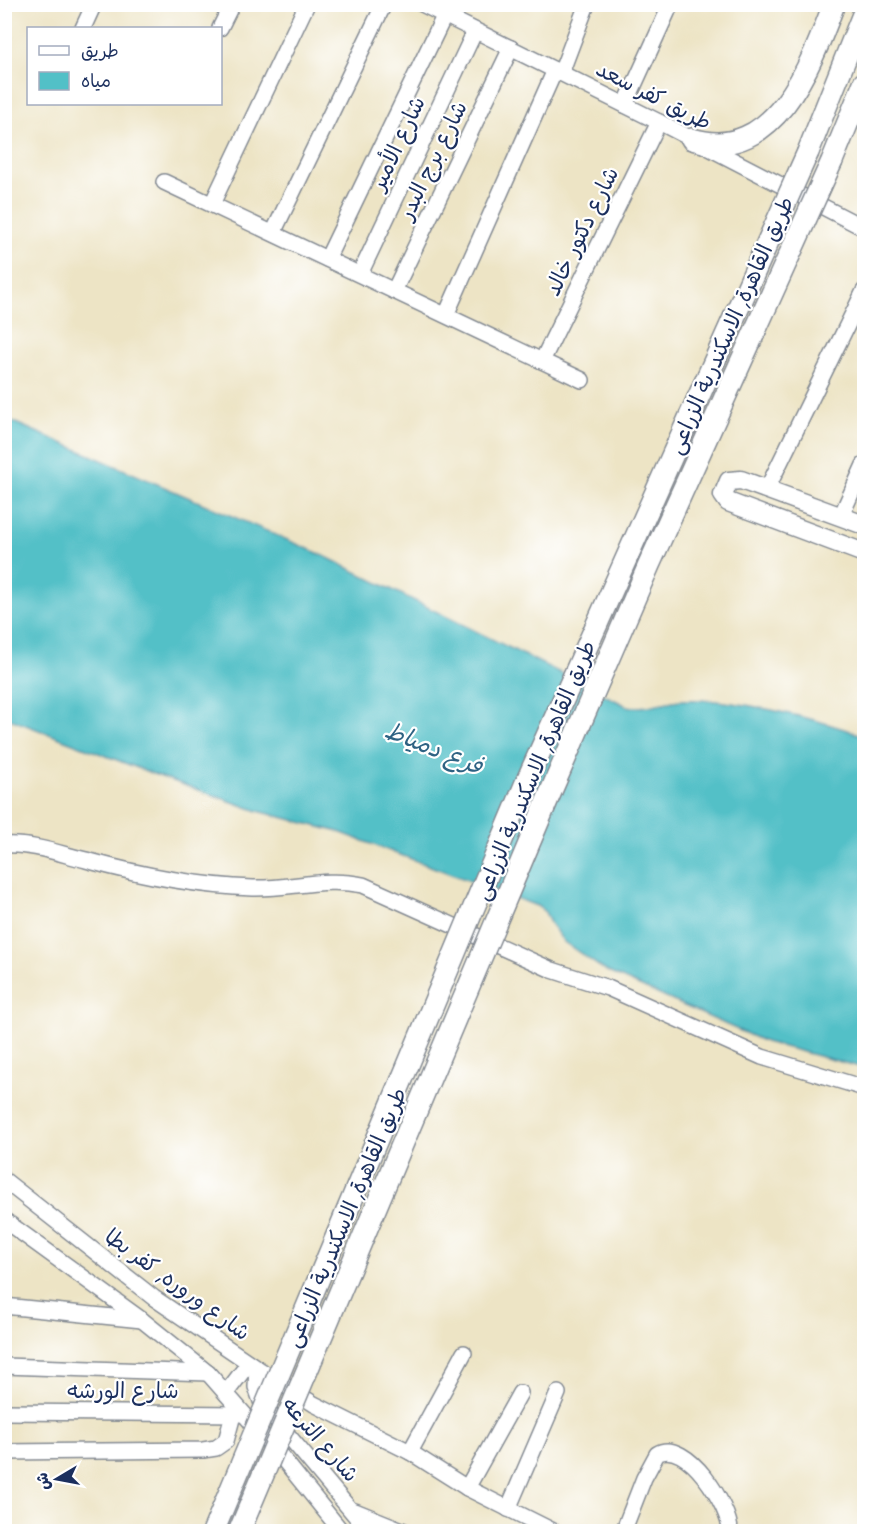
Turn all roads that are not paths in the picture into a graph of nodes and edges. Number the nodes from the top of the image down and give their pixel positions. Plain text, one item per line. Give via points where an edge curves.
1 (94, 4) edge
2 (232, 4) edge
3 (307, 4) edge
4 (384, 4) edge
5 (422, 4) edge
6 (587, 4) edge
7 (671, 4) edge
8 (834, 4) edge
9 (447, 10) edge
10 (864, 12) edge
11 (83, 27) edge
12 (220, 27) edge
13 (475, 31) junction
14 (511, 48) junction
15 (558, 71) junction
16 (864, 82) edge
17 (625, 105) junction
18 (659, 122) junction
19 (692, 139) junction
20 (164, 182) dead end
21 (212, 204) junction
22 (864, 228) edge
23 (273, 233) junction
24 (327, 259) junction
25 (360, 274) junction
26 (394, 291) junction
27 (864, 291) edge
28 (446, 315) junction
29 (542, 361) junction
30 (582, 380) dead end
31 (864, 465) edge
32 (767, 489) junction
33 (841, 516) junction
34 (864, 525) edge
35 (864, 553) edge
36 (4, 845) edge
37 (864, 1088) edge
38 (4, 1180) edge
39 (4, 1220) edge
40 (4, 1306) edge
41 (142, 1320) junction
42 (464, 1353) dead end
43 (4, 1366) edge
44 (253, 1366) junction
45 (208, 1373) junction
46 (226, 1393) junction
47 (520, 1393) dead end
48 (558, 1393) dead end
49 (4, 1412) edge
50 (237, 1414) junction
51 (4, 1452) edge
52 (410, 1452) junction
53 (467, 1488) junction
54 (508, 1509) junction
55 (355, 1511) junction
56 (213, 1532) edge
57 (239, 1532) edge
58 (342, 1532) edge
59 (369, 1532) edge
60 (407, 1532) edge
61 (555, 1532) edge
62 (623, 1532) edge
63 (730, 1532) edge

1 - 11 street
2 - 12 street
3 - 21 street
4 - 23 street
5 - 9 street, طريق كفر سعد
6 - 15 street
7 - 17 street
8 - 19 highway via 806,68 771,122 752,136 733,142 712,144
9 - 13 street, طريق كفر سعد
9 - 24 street
10 - 56 highway, طريق القاهرة, الاسكندرية الزراعى, bridge via 807,152 525,785
13 - 14 street, طريق كفر سعد
13 - 25 street, شارع الأمير
14 - 15 street, طريق كفر سعد
14 - 26 street, شارع برج البدر
15 - 17 street, طريق كفر سعد
15 - 28 street
16 - 57 highway, طريق القاهرة, الاسكندرية الزراعى, bridge via 552,789
17 - 18 street, طريق كفر سعد
18 - 19 street, طريق كفر سعد
18 - 29 street, شارع دكتور خالد
19 - 22 street, طريق كفر سعد
20 - 21 street
21 - 23 street
23 - 24 street
24 - 25 street
25 - 26 street
26 - 28 street
27 - 32 street
28 - 29 street
29 - 30 street
31 - 33 street
32 - 33 main road
32 - 35 main road via 732,480 724,498
33 - 34 main road
36 - 37 street via 50,851 171,879 220,885 254,888 323,881 363,885 541,966 608,988 762,1057
38 - 44 street, شارع وروره, كفر بطا via 154,1298
39 - 41 street, شارع الترعه
40 - 41 street
41 - 45 street, شارع الترعه
42 - 52 street
43 - 45 street
44 - 46 street
44 - 52 street, شارع وروره, كفر بطا via 314,1404
44 - 55 street, شارع الترعه via 262,1404
45 - 46 street, شارع الترعه
46 - 50 street, شارع الترعه
47 - 53 street
48 - 54 street
49 - 50 street, شارع الورشه
50 - 51 street via 226,1441 216,1448
50 - 58 street, شارع الترعه via 280,1455
52 - 53 street, شارع وروره, كفر بطا
53 - 54 street, شارع وروره, كفر بطا
54 - 61 street, شارع وروره, كفر بطا
55 - 59 street, شارع الترعه
55 - 60 street
62 - 63 street via 644,1478 657,1454 666,1451 683,1455 699,1471 726,1511

